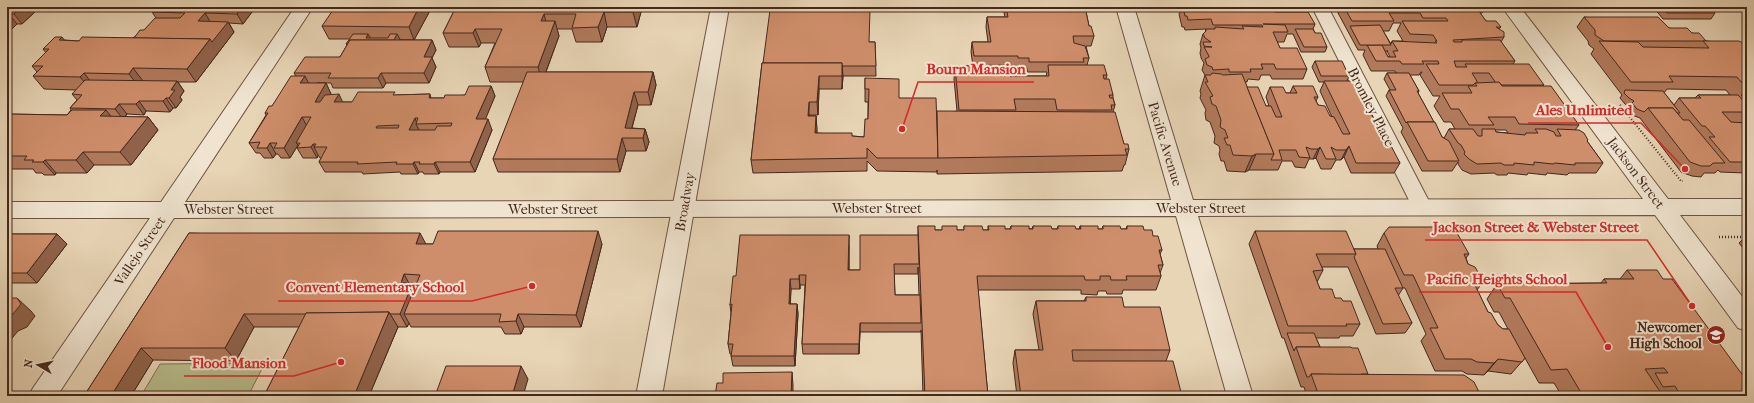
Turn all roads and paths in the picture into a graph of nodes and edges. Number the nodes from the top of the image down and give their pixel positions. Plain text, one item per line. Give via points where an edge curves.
1 (304, 7) edge
2 (720, 7) edge
3 (1125, 7) edge
4 (1320, 7) edge
5 (1511, 7) edge
6 (1422, 207) junction
7 (1662, 207) junction
8 (1747, 207) edge
9 (683, 208) junction
10 (1185, 208) junction
11 (168, 209) junction
12 (7, 210) edge
13 (1747, 237) edge
14 (1719, 242) dead end
15 (1747, 321) edge
16 (42, 396) edge
17 (649, 396) edge
18 (1240, 396) edge

1 - 11 street, Vallejo Street
2 - 9 street, Broadway
3 - 10 street, Pacific Avenue
4 - 6 lane, Bromley Place
5 - 7 street, Jackson Street
6 - 7 street, Webster Street
6 - 10 street, Webster Street
7 - 8 street, Webster Street
7 - 15 street, Jackson Street
9 - 10 street, Webster Street
9 - 11 street, Webster Street
9 - 17 street, Broadway
10 - 18 street, Pacific Avenue
11 - 12 street, Webster Street
11 - 16 street, Vallejo Street
13 - 14 path via 1715,237

